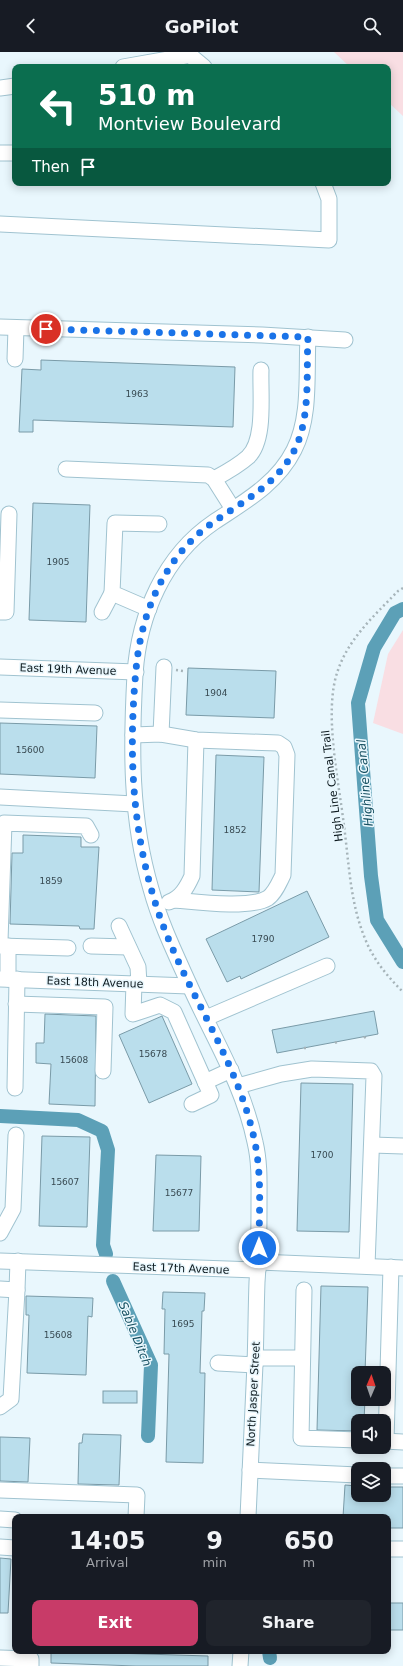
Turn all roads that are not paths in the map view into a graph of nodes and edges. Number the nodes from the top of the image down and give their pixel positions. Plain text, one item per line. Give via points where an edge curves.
1 (188, 54) edge
2 (138, 64) edge
3 (200, 64) edge
4 (12, 86) edge
5 (0, 88) edge
6 (0, 153) edge
7 (12, 153) edge
8 (324, 186) edge
9 (0, 224) edge
10 (0, 327) edge
11 (16, 328) junction
12 (308, 337) junction
13 (345, 340) dead end
14 (15, 358) dead end
15 (261, 370) dead end
16 (66, 469) dead end
17 (214, 479) junction
18 (234, 509) junction
19 (9, 514) dead end
20 (158, 524) dead end
21 (112, 593) junction
22 (149, 609) junction
23 (0, 612) edge
24 (102, 612) dead end
25 (0, 667) edge
26 (164, 667) dead end
27 (136, 672) junction
28 (0, 710) edge
29 (95, 713) dead end
30 (161, 734) junction
31 (133, 735) junction
32 (196, 740) junction
33 (0, 797) edge
34 (134, 804) junction
35 (91, 835) dead end
36 (175, 900) junction
37 (156, 906) junction
38 (118, 926) dead end
39 (3, 945) edge
40 (91, 946) dead end
41 (128, 947) junction
42 (68, 948) dead end
43 (327, 966) dead end
44 (8, 979) edge
45 (137, 984) junction
46 (189, 986) junction
47 (16, 1004) junction
48 (206, 1018) junction
49 (231, 1070) junction
50 (103, 1071) dead end
51 (206, 1082) junction
52 (238, 1086) junction
53 (15, 1088) dead end
54 (192, 1104) dead end
55 (16, 1135) dead end
56 (372, 1145) junction
57 (403, 1146) edge
58 (0, 1233) edge
59 (0, 1261) edge
60 (18, 1261) junction
61 (258, 1266) junction
62 (367, 1266) junction
63 (397, 1268) edge
64 (0, 1289) edge
65 (17, 1290) junction
66 (304, 1290) dead end
67 (302, 1358) junction
68 (255, 1361) junction
69 (218, 1364) dead end
70 (0, 1407) edge
71 (387, 1414) edge
72 (351, 1440) edge
73 (391, 1441) edge
74 (403, 1442) edge
75 (250, 1470) junction
76 (351, 1475) edge
77 (391, 1476) edge
78 (403, 1476) edge
79 (0, 1490) edge
80 (136, 1514) edge
81 (248, 1514) edge
82 (0, 1519) edge
83 (12, 1520) edge
84 (0, 1547) edge
85 (12, 1548) edge
86 (391, 1549) edge
87 (403, 1549) edge
88 (241, 1654) edge
89 (18, 1655) edge
90 (0, 1658) edge
91 (31, 1666) edge
92 (240, 1666) edge

1 - 2 street
1 - 3 street
4 - 5 street
6 - 7 street
8 - 9 street via 329,199 329,240
10 - 11 street
11 - 12 street
11 - 14 street
12 - 13 street
12 - 18 street, North Jasper Street via 305,404 301,431 293,453 267,485
15 - 17 street via 259,437 255,449 236,466
16 - 17 street via 208,475
17 - 18 street
18 - 22 street, North Jasper Street via 189,542 170,566 157,588
19 - 23 street via 6,612
20 - 21 street via 115,523
21 - 22 street
21 - 24 street
22 - 27 street, North Jasper Street via 143,627
25 - 27 street, East 19th Avenue
26 - 30 street
27 - 31 street, North Jasper Street
28 - 29 street
30 - 31 street
30 - 32 street
31 - 34 street, North Jasper Street
32 - 36 street via 192,876 187,888
32 - 36 street via 278,743 284,747 287,755 283,875 275,891 268,898 254,902 237,904
33 - 34 street
34 - 37 street, North Jasper Street via 141,850
35 - 39 street via 86,826 4,823
36 - 37 street
37 - 46 street, North Jasper Street
38 - 41 street
39 - 42 street
39 - 44 street
40 - 41 street
41 - 45 street via 138,967
43 - 48 street
44 - 45 street, East 18th Avenue
44 - 47 street
45 - 46 street, East 18th Avenue
45 - 51 street via 133,1014 160,1005 174,1012
46 - 48 street, North Jasper Street
47 - 50 street via 104,1007
47 - 53 street
48 - 49 street, North Jasper Street
49 - 51 street
49 - 52 street, North Jasper Street
51 - 54 street via 212,1095
52 - 56 street via 281,1074 312,1069 371,1071 374,1076
52 - 61 street, North Jasper Street via 246,1106 257,1152
55 - 58 street via 14,1209
56 - 57 street
56 - 62 street
59 - 60 street, East 17th Avenue
60 - 61 street, East 17th Avenue
60 - 65 street
61 - 62 street, East 17th Avenue
61 - 68 street, North Jasper Street
62 - 63 street, East 17th Avenue
63 - 71 street
64 - 65 street
65 - 70 street via 11,1398
66 - 67 street
67 - 68 street
67 - 72 street via 301,1438
68 - 69 street
68 - 75 street, North Jasper Street
73 - 74 street
75 - 76 street
75 - 81 street, North Jasper Street
77 - 78 street
79 - 80 street via 137,1495
82 - 83 street
84 - 85 street
86 - 87 street
88 - 92 street
89 - 90 street
89 - 91 street via 31,1659

